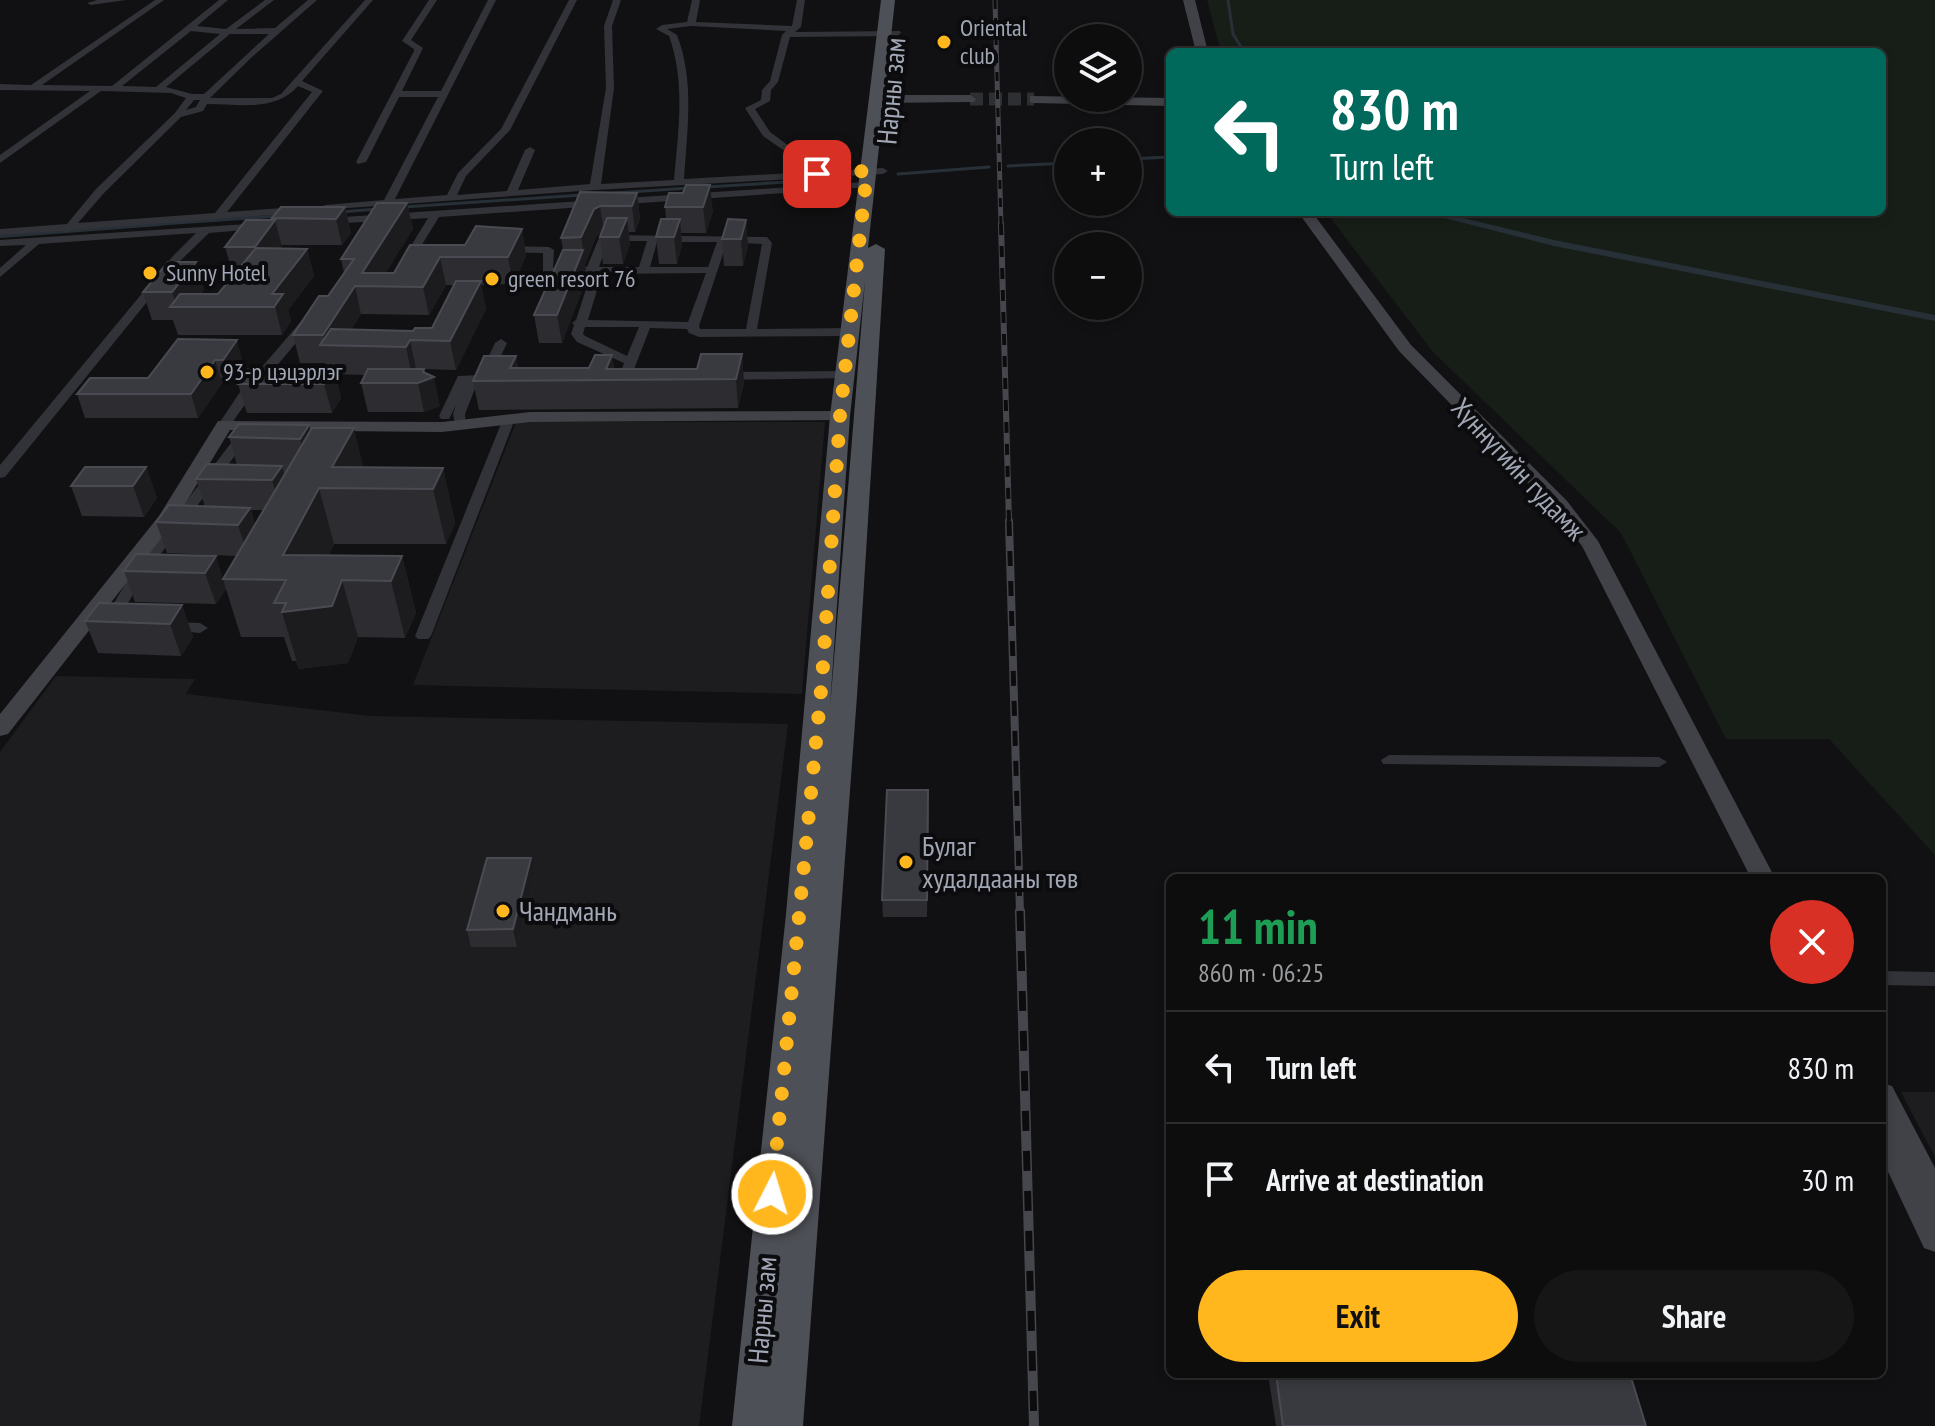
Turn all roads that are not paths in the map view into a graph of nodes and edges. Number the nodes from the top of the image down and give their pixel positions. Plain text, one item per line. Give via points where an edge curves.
1 (122, 0) edge
2 (144, 0) edge
3 (224, 0) edge
4 (270, 0) edge
5 (313, 0) edge
6 (369, 0) edge
7 (433, 0) edge
8 (492, 0) edge
9 (573, 0) edge
10 (617, 0) edge
11 (696, 0) edge
12 (801, 0) edge
13 (888, 0) edge
14 (899, 0) edge
15 (1189, 0) edge
16 (159, 1) edge
17 (91, 3) dead end
18 (691, 24) junction
19 (191, 28) junction
20 (275, 31) junction
21 (227, 32) junction
22 (790, 32) junction
23 (890, 32) junction
24 (1201, 48) edge
25 (296, 82) junction
26 (35, 86) junction
27 (1, 88) edge
28 (100, 88) junction
29 (115, 88) junction
30 (159, 89) junction
31 (395, 94) junction
32 (444, 94) junction
33 (191, 97) junction
34 (207, 99) junction
35 (883, 99) junction
36 (970, 99) tunnel mouth
37 (1034, 99) tunnel mouth
38 (1166, 102) edge
39 (178, 115) junction
40 (530, 150) dead end
41 (0, 160) edge
42 (361, 162) dead end
43 (797, 176) junction
44 (872, 176) junction
45 (679, 183) junction
46 (595, 187) junction
47 (511, 194) junction
48 (450, 199) junction
49 (388, 203) junction
50 (435, 214) junction
51 (219, 215) junction
52 (1308, 216) edge
53 (314, 222) edge
54 (268, 225) edge
55 (206, 230) junction
56 (0, 232) edge
57 (66, 232) junction
58 (653, 238) junction
59 (723, 239) junction
60 (36, 241) junction
61 (0, 243) edge
62 (486, 249) edge
63 (595, 270) junction
64 (644, 270) junction
65 (711, 270) junction
66 (0, 274) edge
67 (397, 278) edge
68 (316, 310) edge
69 (578, 323) junction
70 (646, 324) junction
71 (693, 326) junction
72 (751, 332) junction
73 (850, 332) junction
74 (501, 343) dead end
75 (629, 361) junction
76 (845, 375) junction
77 (713, 376) edge
78 (609, 377) edge
79 (625, 377) junction
80 (639, 377) edge
81 (484, 379) junction
82 (515, 379) edge
83 (840, 416) junction
84 (453, 419) junction
85 (509, 419) junction
86 (224, 425) junction
87 (252, 425) junction
88 (0, 474) edge
89 (123, 626) edge
90 (154, 627) edge
91 (200, 628) dead end
92 (423, 636) dead end
93 (0, 729) edge
94 (1389, 760) dead end
95 (1659, 762) dead end
96 (1761, 874) edge
97 (1886, 978) edge
98 (1935, 979) edge
99 (1886, 1102) edge
100 (1886, 1137) edge
101 (1935, 1197) edge
102 (1935, 1239) edge
103 (751, 1426) edge
104 (784, 1426) edge

1 - 17 street
2 - 16 street
3 - 19 street
4 - 21 street
5 - 20 street
6 - 25 street
7 - 31 street via 406,41 419,48
8 - 32 street
9 - 48 street via 505,130 462,175
10 - 46 street via 608,26 610,88
11 - 18 street
12 - 22 street
13 - 23 main road, Нарны зам
14 - 23 main road, Нарны зам
15 - 24 main road
16 - 26 street
18 - 22 street
18 - 45 street via 660,29 673,35 682,73
19 - 21 street
19 - 29 street
20 - 21 street
20 - 34 street
21 - 30 street
22 - 23 street
22 - 43 street via 763,103 750,108 766,134 790,151
23 - 35 main road, Нарны зам
25 - 34 street via 273,101
25 - 51 street via 318,91
26 - 27 street
26 - 28 street
28 - 29 street
28 - 41 street
29 - 30 street
30 - 33 street
31 - 32 street
31 - 42 street
32 - 49 street
33 - 34 street
33 - 39 street
34 - 39 street via 195,113
35 - 36 main road
35 - 44 main road, Нарны зам
37 - 38 main road
39 - 57 street
40 - 47 street
43 - 44 street
43 - 45 street
44 - 50 street
44 - 73 main road, Нарны зам
44 - 104 main road, Нарны зам
45 - 46 street
46 - 47 street
47 - 48 street
48 - 49 street
49 - 51 street
50 - 53 street via 373,224
50 - 67 street
51 - 57 street
52 - 96 main road, Хүннүгийн гудамж via 1414,360 1550,494 1591,545
54 - 55 street
55 - 57 street
55 - 88 street via 177,258
56 - 57 street
57 - 60 street
58 - 59 street
58 - 63 street via 604,238
58 - 64 street
59 - 65 street
59 - 72 street via 767,243
60 - 61 street
60 - 66 street
62 - 63 street via 549,250 547,271
63 - 64 street
63 - 69 street
64 - 65 street
65 - 71 street
68 - 86 street via 260,379 240,395
69 - 70 street
69 - 75 street via 581,339
70 - 71 street
70 - 75 street
71 - 72 street via 699,333
72 - 73 street
73 - 76 main road, Нарны зам
74 - 81 street
75 - 79 street
76 - 77 street
76 - 83 main road, Нарны зам
78 - 79 street
79 - 80 street
81 - 82 street
81 - 84 street via 471,384
83 - 85 main road
83 - 103 main road, Нарны зам via 803,899
84 - 85 main road
84 - 87 main road via 442,427
85 - 92 street
86 - 87 main road
86 - 93 main road via 167,518
87 - 89 street via 215,485 108,625
90 - 91 street
94 - 95 street
97 - 98 street
99 - 101 main road
100 - 102 main road

